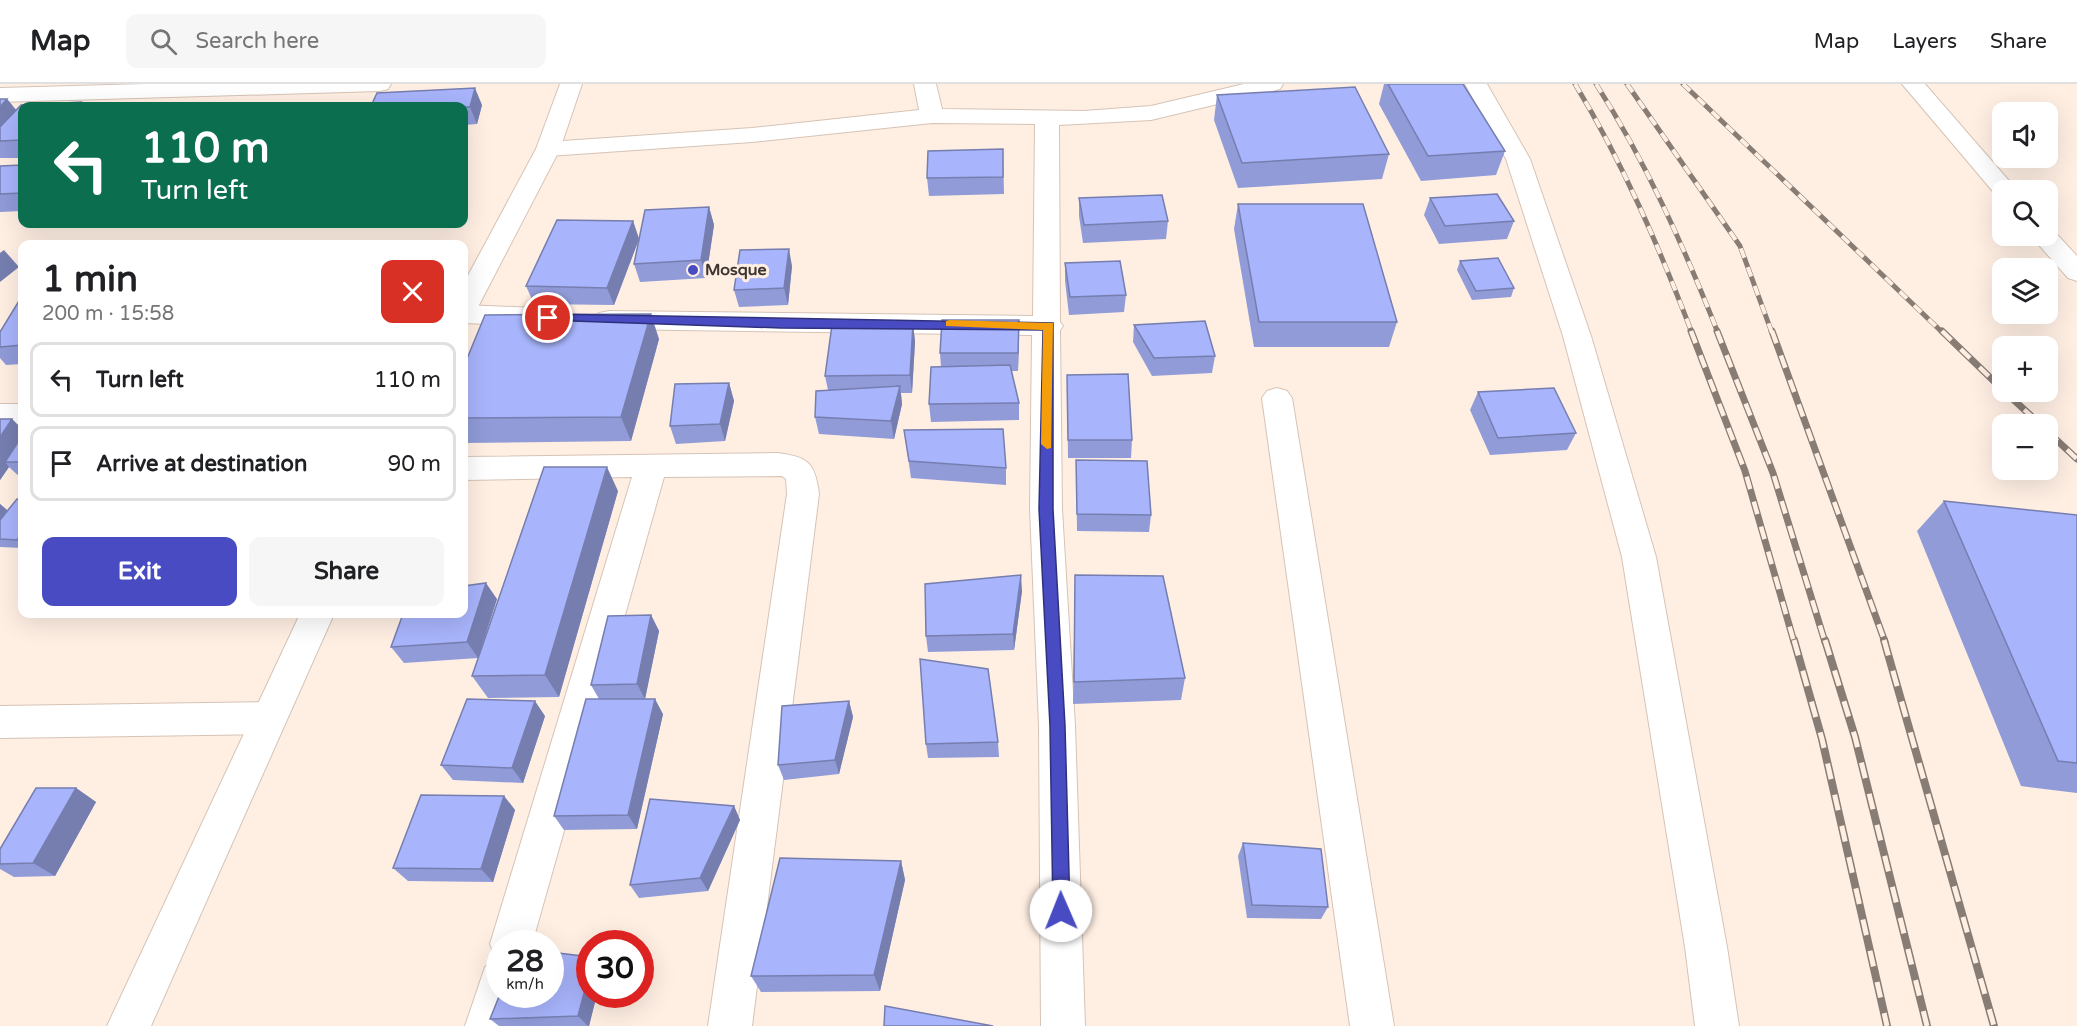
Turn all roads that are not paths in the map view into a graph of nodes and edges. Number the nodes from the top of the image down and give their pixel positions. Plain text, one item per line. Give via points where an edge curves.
1 (380, 84) edge
2 (571, 84) edge
3 (925, 84) edge
4 (1272, 84) edge
5 (1476, 84) edge
6 (1913, 84) edge
7 (0, 95) edge
8 (932, 116) junction
9 (1047, 117) junction
10 (548, 149) junction
11 (1996, 180) edge
12 (2054, 246) edge
13 (2074, 266) edge
14 (468, 299) edge
15 (468, 314) edge
16 (1048, 326) junction
17 (1277, 398) dead end
18 (18, 414) edge
19 (0, 415) edge
20 (651, 467) junction
21 (468, 468) edge
22 (314, 618) edge
23 (267, 718) junction
24 (0, 722) edge
25 (515, 930) edge
26 (492, 1008) edge
27 (129, 1026) edge
28 (487, 1026) edge
29 (730, 1026) edge
30 (1063, 1026) edge
31 (1372, 1026) edge
32 (1717, 1026) edge

1 - 7 street
2 - 10 street
3 - 8 street
4 - 9 street via 1151,113
5 - 32 street via 1518,159 1576,336 1640,558
6 - 11 street
8 - 9 street
8 - 10 street via 752,135
9 - 16 street
10 - 14 street
12 - 13 street
15 - 16 street
16 - 30 street via 1046,509 1057,726
17 - 31 street
18 - 19 street
20 - 21 street
20 - 25 street
20 - 29 street via 777,464 790,466 801,473 804,481
22 - 23 street
23 - 24 street
23 - 27 street
26 - 28 street

